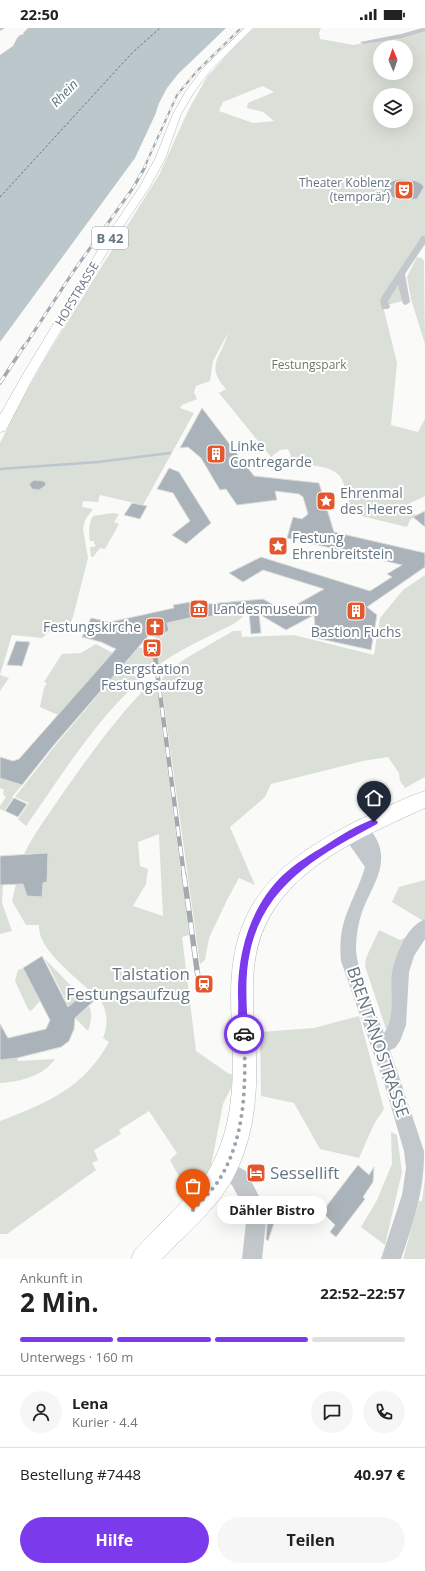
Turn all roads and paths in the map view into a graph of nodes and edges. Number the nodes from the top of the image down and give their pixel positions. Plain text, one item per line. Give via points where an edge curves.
1 (249, 28) edge
2 (425, 29) edge
3 (363, 42) dead end
4 (425, 238) edge
5 (414, 253) junction
6 (425, 256) edge
7 (401, 272) junction
8 (386, 296) junction
9 (385, 307) dead end
10 (0, 428) edge
11 (425, 798) edge
12 (355, 832) junction
13 (425, 927) edge
14 (380, 1045) junction
15 (224, 1170) junction
16 (144, 1259) edge
17 (252, 1259) edge
18 (390, 1259) edge

1 - 10 main road, HOFSTRASSE / B 42 via 200,77 185,98 160,159 144,188 110,237
2 - 3 street via 398,37
4 - 5 street
5 - 6 street
5 - 7 street
7 - 8 street
7 - 8 street via 405,298
8 - 9 street
11 - 12 main road
12 - 14 street, BRENTANOSTRASSE via 372,866 354,912 347,950 352,971
12 - 15 main road via 307,860 286,878 266,903 252,928 245,952 242,984 245,1077 242,1113
13 - 14 street via 416,936 406,954 401,972 396,1030 392,1040
14 - 18 street, BRENTANOSTRASSE via 410,1136 416,1168 412,1195
15 - 16 main road via 212,1189
15 - 17 street via 239,1178 257,1212

